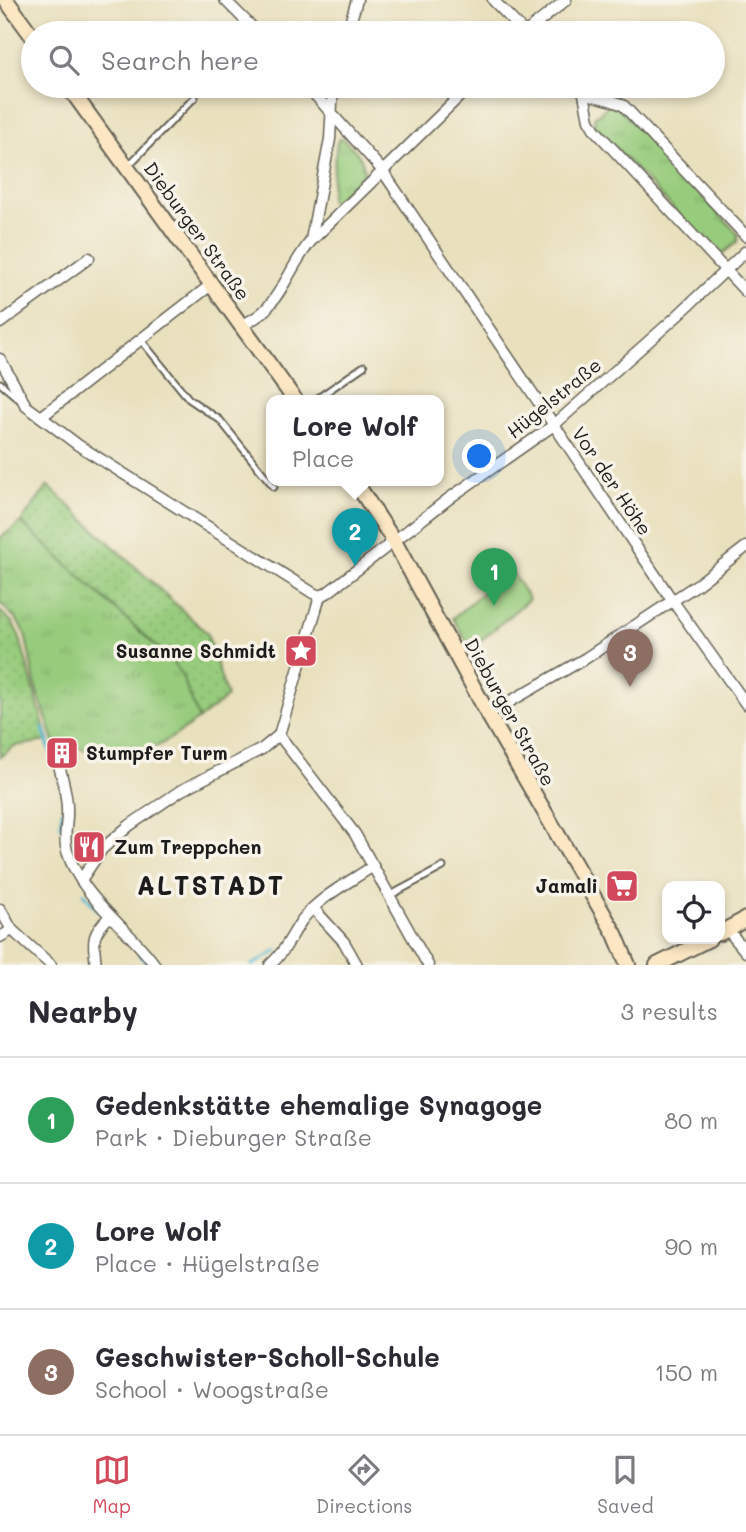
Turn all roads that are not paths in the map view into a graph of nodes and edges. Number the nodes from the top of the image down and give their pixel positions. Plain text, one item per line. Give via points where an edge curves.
1 (6, 0) edge
2 (225, 0) edge
3 (357, 0) edge
4 (493, 0) edge
5 (566, 0) edge
6 (21, 21) edge
7 (246, 21) edge
8 (351, 21) edge
9 (513, 21) edge
10 (540, 21) edge
11 (77, 98) edge
12 (194, 98) edge
13 (318, 98) edge
14 (332, 98) edge
15 (457, 98) edge
16 (582, 98) edge
17 (607, 98) edge
18 (331, 112) junction
19 (127, 167) junction
20 (382, 170) junction
21 (746, 236) edge
22 (311, 240) junction
23 (746, 251) edge
24 (89, 258) dead end
25 (726, 270) junction
26 (212, 284) junction
27 (746, 292) edge
28 (0, 323) edge
29 (242, 326) junction
30 (141, 340) junction
31 (0, 359) edge
32 (364, 366) dead end
33 (0, 383) edge
34 (291, 395) edge
35 (322, 395) edge
36 (26, 406) junction
37 (41, 417) junction
38 (554, 425) junction
39 (266, 477) edge
40 (358, 486) edge
41 (394, 541) junction
42 (746, 547) edge
43 (320, 596) junction
44 (672, 600) junction
45 (746, 704) edge
46 (488, 714) junction
47 (279, 735) junction
48 (58, 761) dead end
49 (373, 866) junction
50 (443, 867) dead end
51 (81, 880) junction
52 (389, 896) junction
53 (313, 908) junction
54 (0, 909) edge
55 (107, 919) junction
56 (746, 919) edge
57 (12, 930) junction
58 (725, 930) edge
59 (725, 933) edge
60 (0, 937) edge
61 (699, 944) edge
62 (746, 952) edge
63 (51, 965) edge
64 (96, 965) edge
65 (155, 965) edge
66 (270, 965) edge
67 (357, 965) edge
68 (428, 965) edge
69 (628, 965) edge
70 (657, 965) edge

1 - 6 street
2 - 7 street
3 - 8 street
4 - 9 street
5 - 10 street
11 - 19 street, Dieburger Straße
12 - 19 lane
13 - 18 street, Vor der Höhe
14 - 18 street
15 - 20 street
16 - 25 street via 594,131
17 - 21 street via 624,106
18 - 20 street, Vor der Höhe
18 - 22 street
19 - 26 street, Dieburger Straße
20 - 22 street
20 - 38 street, Vor der Höhe
22 - 29 street via 272,303
23 - 25 street, Hügelstraße
24 - 28 street
25 - 27 street
25 - 38 street, Hügelstraße
26 - 29 street, Dieburger Straße
26 - 30 street
29 - 34 street, Dieburger Straße
30 - 37 street
30 - 39 lane via 189,399 220,420
31 - 36 street
32 - 35 lane
33 - 36 lane
36 - 37 street
37 - 43 street
38 - 41 street, Hügelstraße
38 - 44 street, Vor der Höhe
40 - 41 street, Dieburger Straße
41 - 43 street, Hügelstraße
41 - 46 street, Dieburger Straße
42 - 44 street
43 - 47 street
44 - 45 street, Vor der Höhe
44 - 46 street via 586,658
46 - 69 street, Dieburger Straße via 615,934
47 - 49 street via 342,816
47 - 51 street via 130,825 102,849
48 - 51 street via 67,803 65,842
49 - 52 street
49 - 53 street
50 - 52 lane
51 - 55 street
52 - 68 street
53 - 66 street
53 - 67 street via 344,942
54 - 57 street
55 - 64 street via 95,931
55 - 65 street via 138,943
56 - 58 street
57 - 60 street
57 - 63 street
59 - 62 street
61 - 70 street

